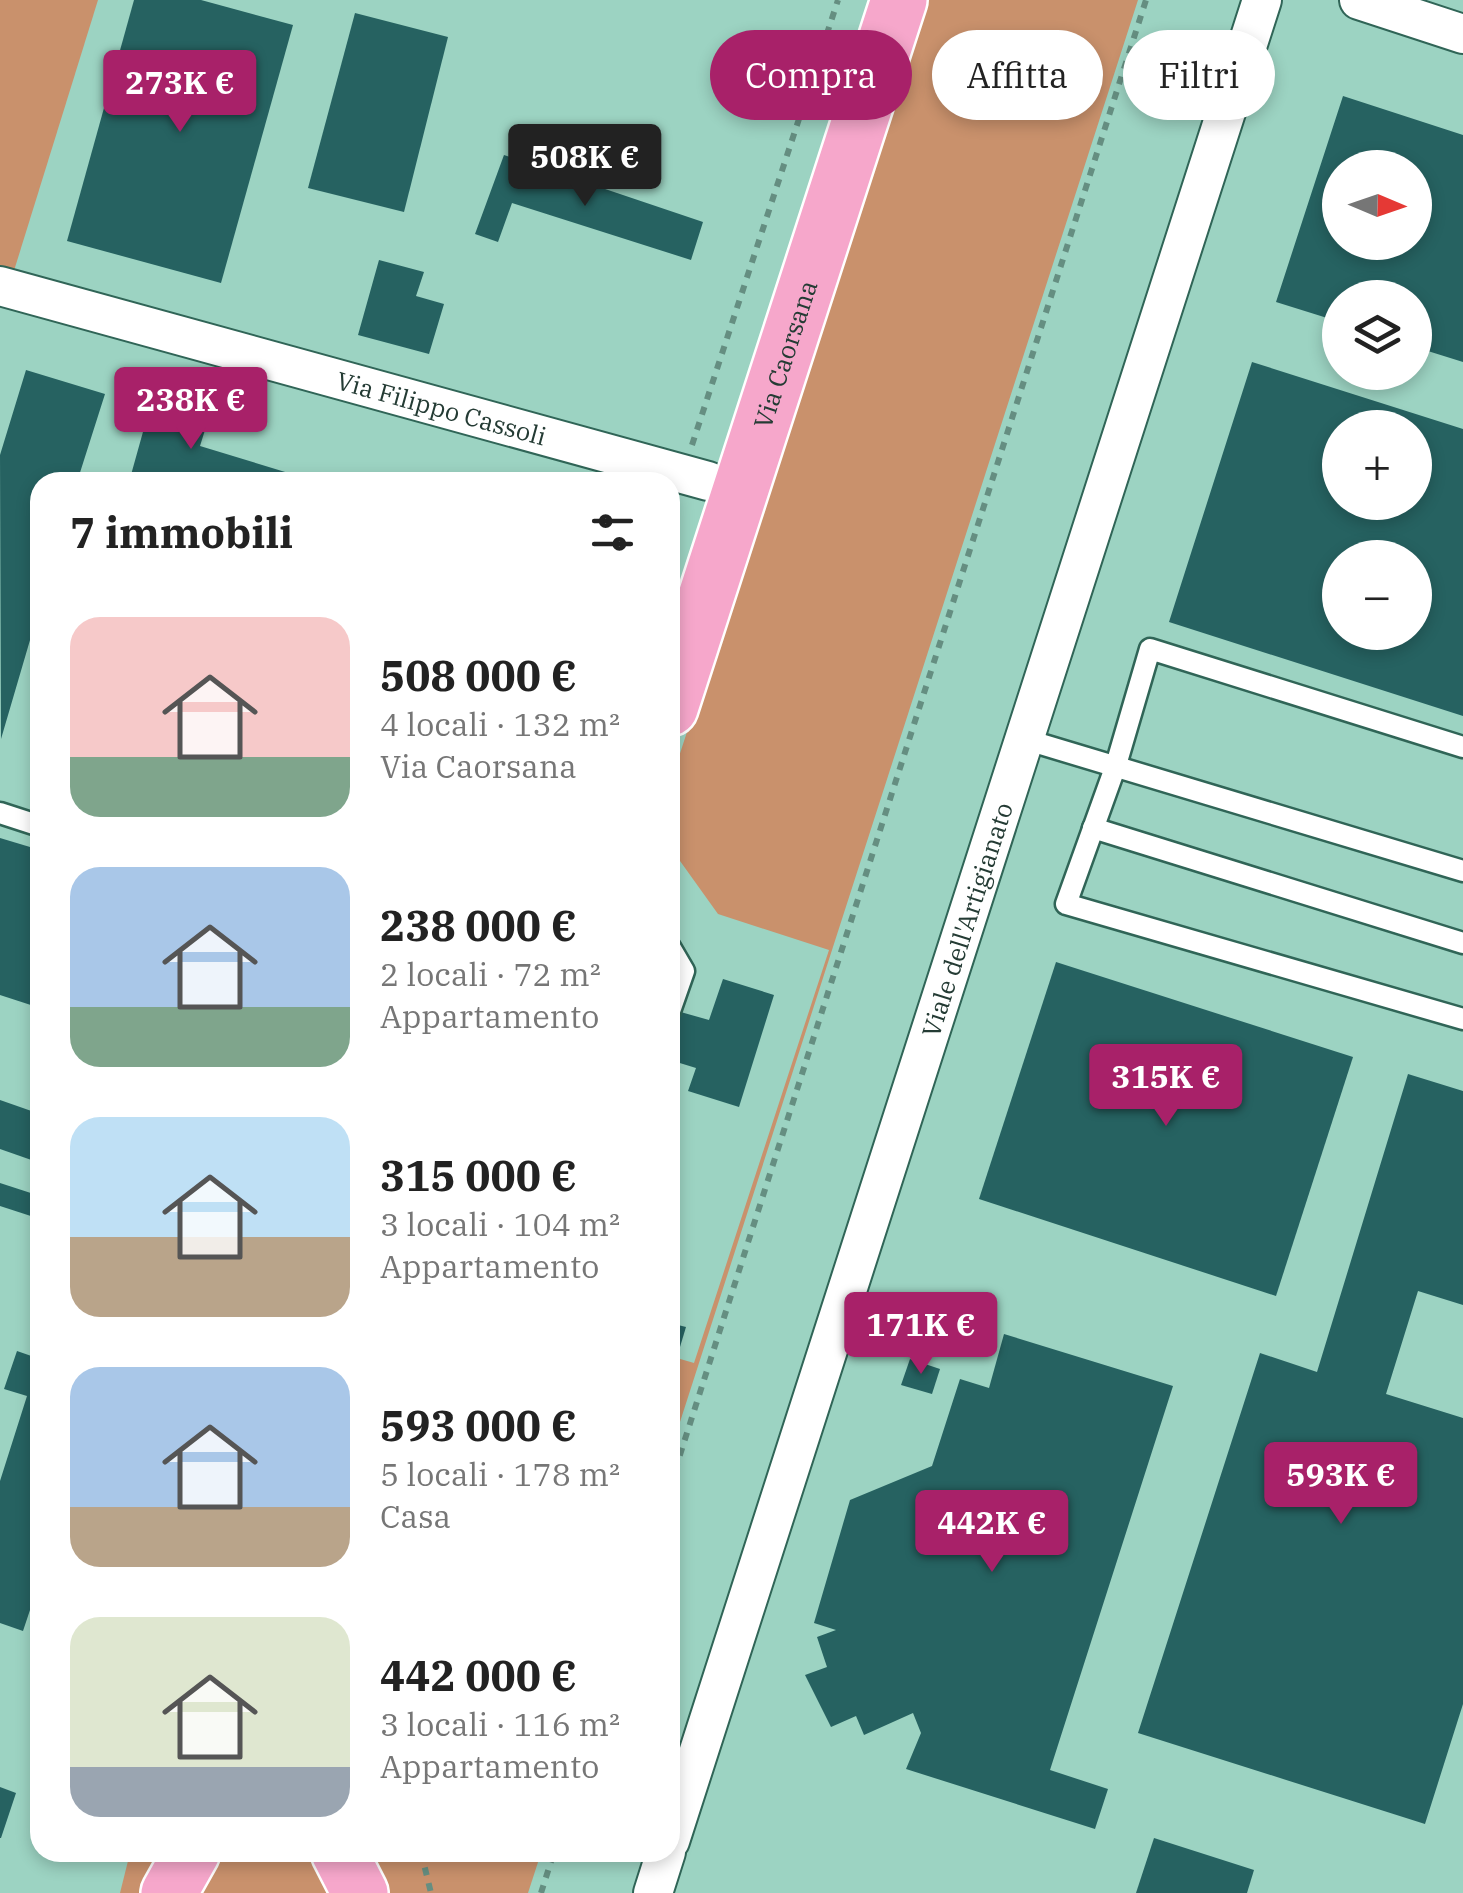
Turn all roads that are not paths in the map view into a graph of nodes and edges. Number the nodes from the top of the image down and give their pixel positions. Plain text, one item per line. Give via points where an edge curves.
1 (865, 0) edge
2 (899, 0) edge
3 (1262, 0) edge
4 (1359, 0) edge
5 (1463, 34) edge
6 (0, 286) edge
7 (677, 472) edge
8 (680, 473) edge
9 (695, 477) junction
10 (680, 550) edge
11 (680, 677) edge
12 (1024, 739) junction
13 (1463, 747) edge
14 (1116, 765) junction
15 (0, 813) edge
16 (30, 823) edge
17 (1094, 828) junction
18 (1463, 871) edge
19 (1463, 943) edge
20 (1463, 1018) edge
21 (680, 1809) edge
22 (187, 1862) edge
23 (344, 1862) edge
24 (663, 1862) edge
25 (170, 1893) edge
26 (360, 1893) edge
27 (653, 1893) edge

1 - 9 main road, Via Caorsana
2 - 11 main road, Via Caorsana
3 - 12 street, Viale dell'Artigianato
4 - 5 street
6 - 7 street, Via Filippo Cassoli
8 - 9 street, Via Filippo Cassoli
9 - 10 main road, Via Caorsana
12 - 14 lane
12 - 21 street, Viale dell'Artigianato
13 - 14 lane via 1150,649
14 - 17 lane
14 - 18 lane
15 - 16 lane
17 - 19 lane
17 - 20 lane via 1066,904
22 - 25 main road
23 - 26 main road
24 - 27 street

